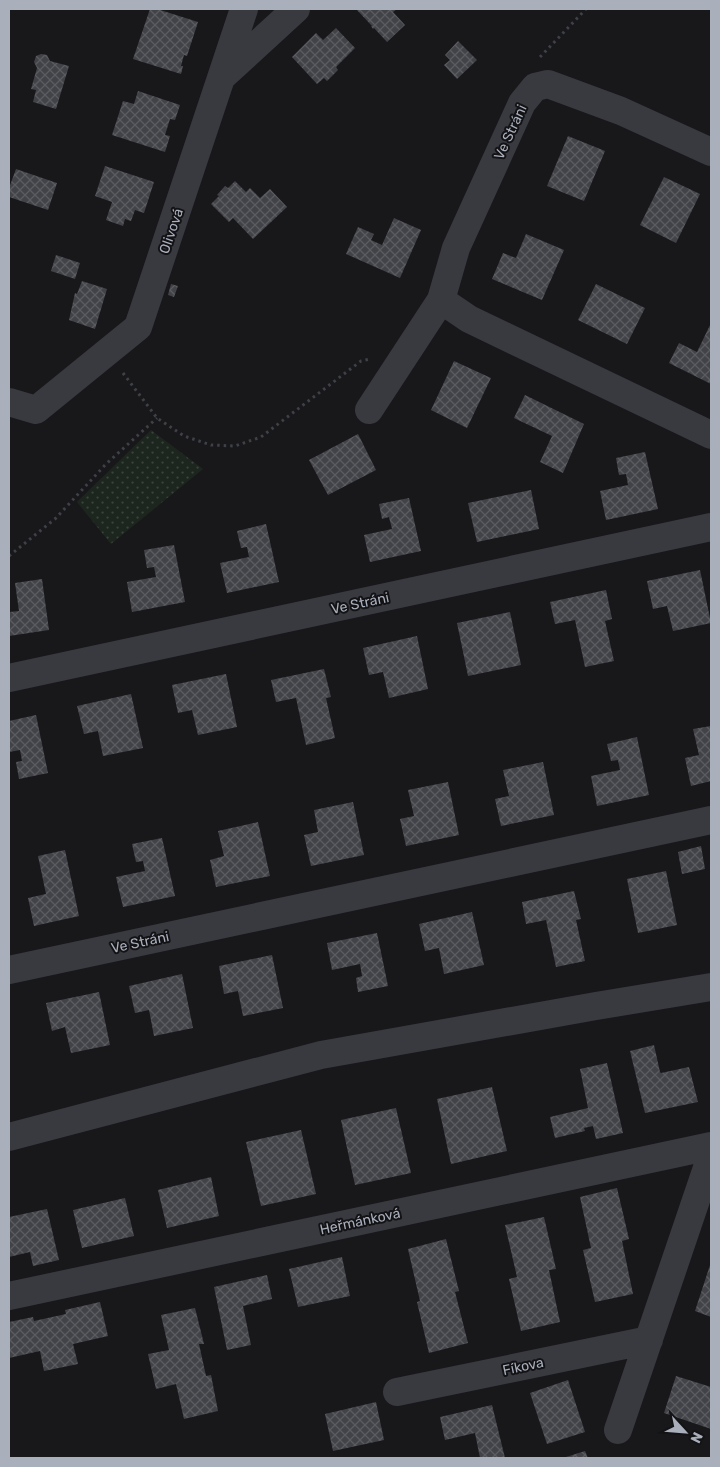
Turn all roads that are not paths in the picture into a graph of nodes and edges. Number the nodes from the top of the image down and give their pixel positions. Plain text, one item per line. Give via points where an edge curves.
1 (244, 9) edge
2 (296, 9) edge
3 (222, 76) junction
4 (711, 152) edge
5 (441, 300) junction
6 (9, 402) edge
7 (369, 410) dead end
8 (711, 435) edge
9 (711, 527) edge
10 (9, 678) edge
11 (711, 820) edge
12 (9, 970) edge
13 (711, 987) edge
14 (9, 1137) edge
15 (711, 1146) edge
16 (711, 1156) edge
17 (9, 1296) edge
18 (649, 1340) junction
19 (397, 1392) dead end
20 (618, 1430) dead end

1 - 3 street, Olivová
2 - 3 street
3 - 6 street, Olivová via 138,327 36,410
4 - 5 street, Ve Stráni via 621,111 548,84 535,88 522,103 456,248
5 - 7 street, Ve Stráni
5 - 8 street via 469,319
9 - 10 street, Ve Stráni
11 - 12 street, Ve Stráni
13 - 14 street via 321,1055
15 - 17 street, Heřmánková
16 - 18 street
18 - 19 street, Fíkova
18 - 20 street

